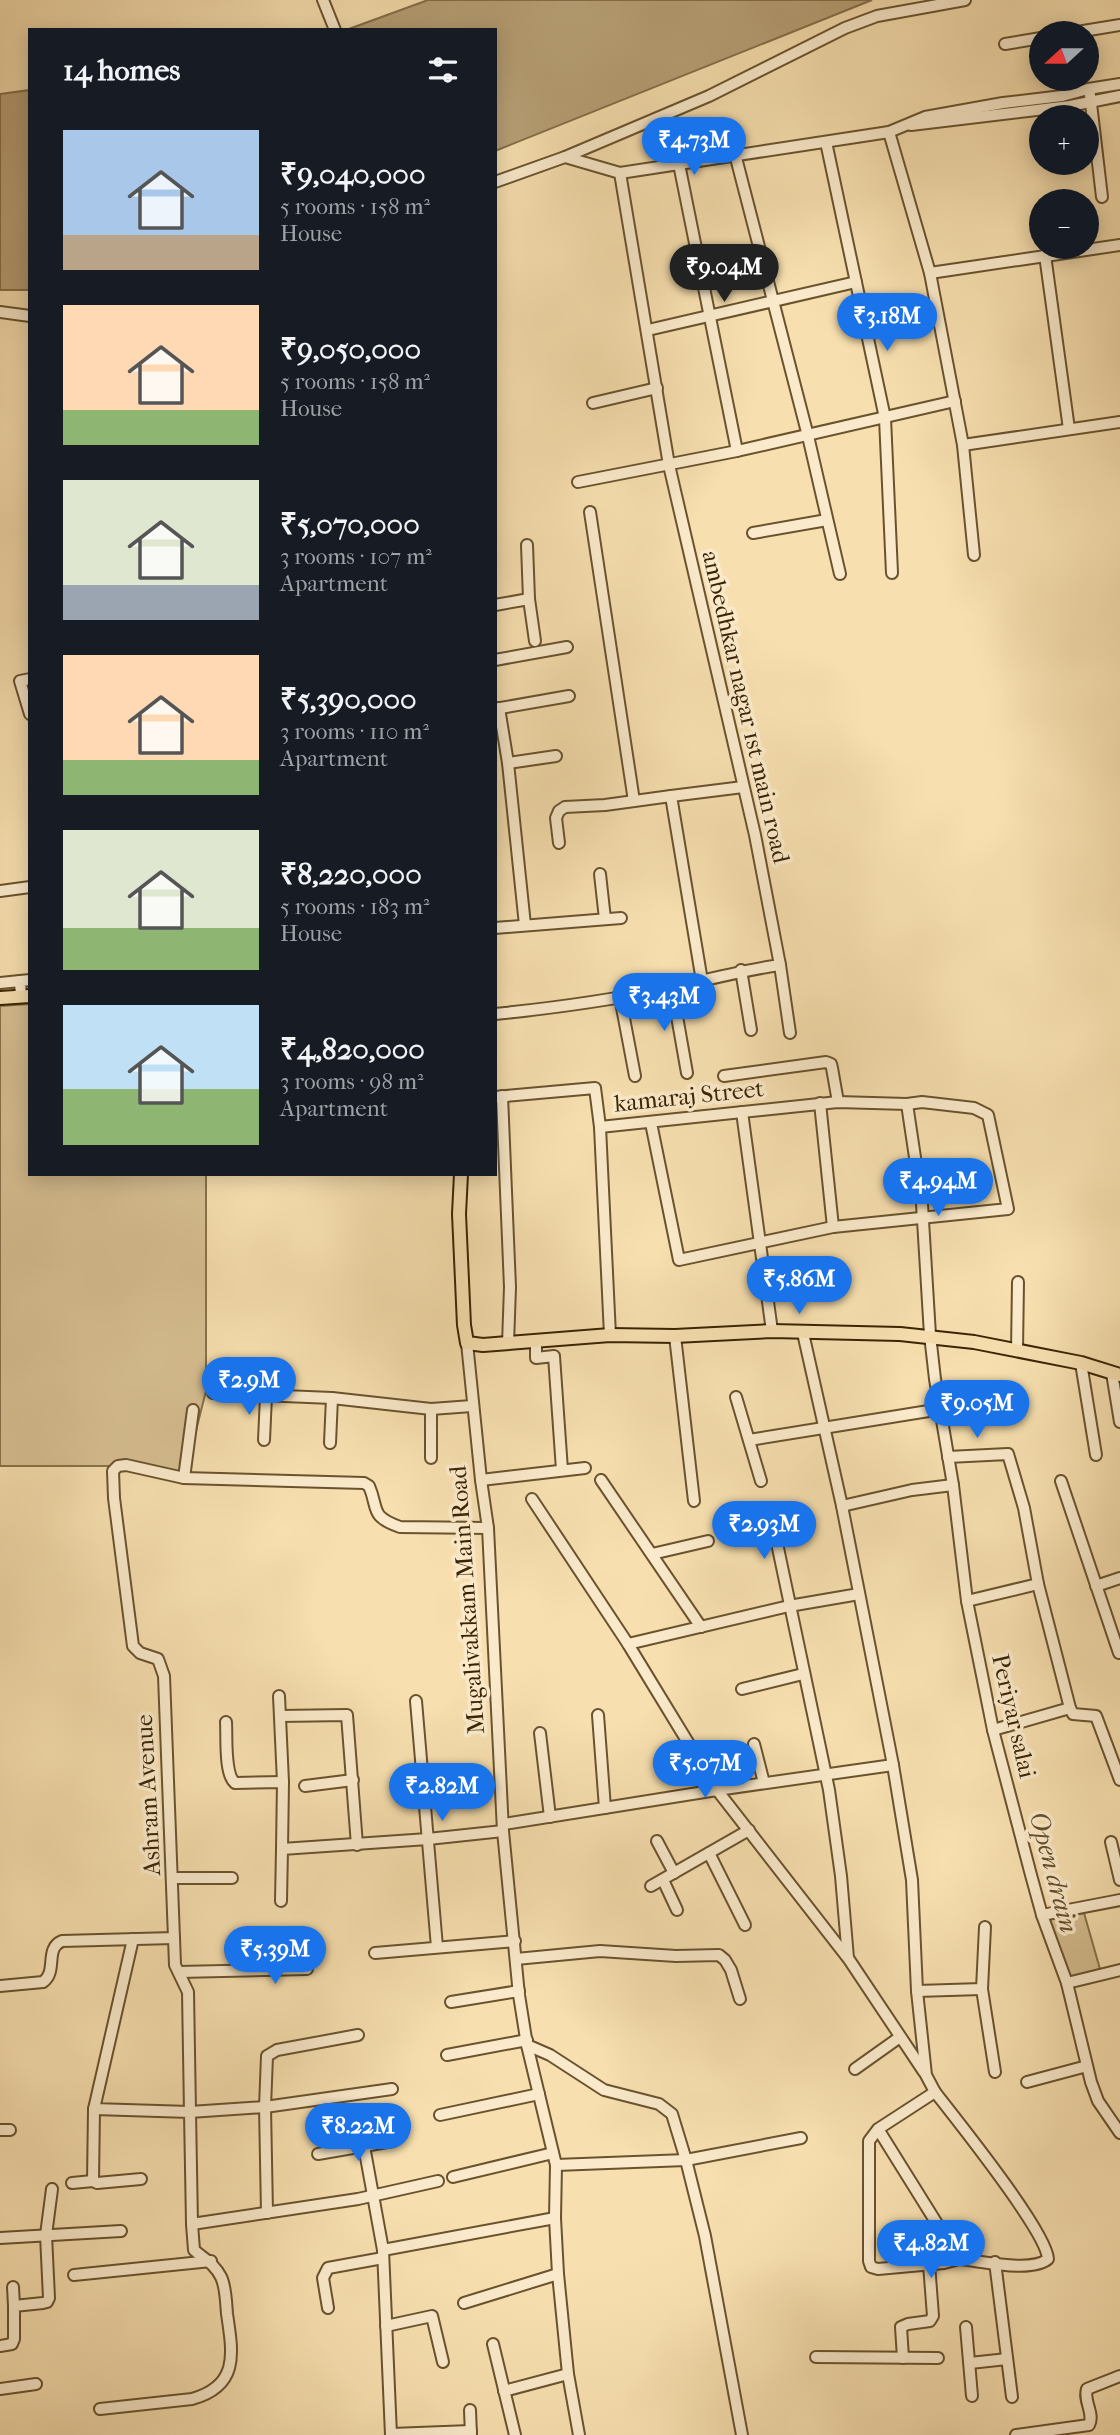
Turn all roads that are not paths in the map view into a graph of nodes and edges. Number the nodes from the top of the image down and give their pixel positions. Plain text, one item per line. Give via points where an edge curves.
1 (323, 0) edge
2 (965, 0) edge
3 (1120, 25) edge
4 (334, 28) edge
5 (1099, 28) edge
6 (1029, 40) edge
7 (1005, 44) dead end
8 (1120, 84) edge
9 (1099, 87) edge
10 (1081, 91) edge
11 (1088, 91) edge
12 (1120, 96) edge
13 (1091, 102) junction
14 (1004, 108) junction
15 (889, 132) junction
16 (826, 142) junction
17 (736, 154) junction
18 (565, 157) junction
19 (679, 164) junction
20 (620, 173) junction
21 (497, 181) edge
22 (1102, 197) dead end
23 (1120, 245) edge
24 (1099, 248) edge
25 (1029, 257) edge
26 (1046, 259) edge
27 (930, 272) junction
28 (856, 282) junction
29 (774, 302) junction
30 (0, 312) edge
31 (28, 316) edge
32 (710, 316) junction
33 (648, 330) junction
34 (657, 388) junction
35 (955, 401) junction
36 (593, 403) dead end
37 (885, 418) junction
38 (1120, 422) edge
39 (1069, 429) junction
40 (808, 436) junction
41 (963, 444) junction
42 (737, 451) junction
43 (669, 465) junction
44 (578, 482) dead end
45 (590, 512) dead end
46 (827, 520) junction
47 (753, 533) dead end
48 (527, 545) dead end
49 (974, 555) dead end
50 (840, 573) dead end
51 (892, 573) dead end
52 (529, 599) junction
53 (497, 605) edge
54 (536, 641) dead end
55 (567, 646) dead end
56 (497, 660) edge
57 (28, 679) edge
58 (569, 696) dead end
59 (28, 707) edge
60 (497, 708) edge
61 (556, 757) dead end
62 (508, 763) junction
63 (743, 787) junction
64 (671, 796) junction
65 (634, 802) junction
66 (559, 843) dead end
67 (600, 874) dead end
68 (28, 887) edge
69 (0, 891) edge
70 (621, 918) dead end
71 (606, 919) junction
72 (525, 925) junction
73 (497, 928) edge
74 (780, 965) junction
75 (741, 971) junction
76 (25, 980) edge
77 (702, 981) junction
78 (0, 983) edge
79 (672, 988) junction
80 (25, 997) edge
81 (0, 998) edge
82 (620, 998) junction
83 (497, 1014) edge
84 (751, 1030) dead end
85 (790, 1033) dead end
86 (687, 1073) dead end
87 (635, 1076) dead end
88 (724, 1076) dead end
89 (498, 1097) edge
90 (838, 1102) junction
91 (820, 1103) junction
92 (907, 1104) junction
93 (742, 1112) junction
94 (651, 1123) junction
95 (600, 1127) junction
96 (461, 1176) edge
97 (923, 1219) junction
98 (834, 1227) junction
99 (759, 1244) junction
100 (1018, 1282) dead end
101 (772, 1331) junction
102 (803, 1332) junction
103 (610, 1335) junction
104 (930, 1335) junction
105 (676, 1336) junction
106 (536, 1342) junction
107 (467, 1343) junction
108 (508, 1344) junction
109 (1017, 1350) junction
110 (1081, 1363) junction
111 (1116, 1374) edge
112 (213, 1393) dead end
113 (266, 1396) junction
114 (736, 1397) dead end
115 (332, 1398) junction
116 (472, 1406) junction
117 (430, 1409) junction
118 (941, 1409) junction
119 (193, 1410) dead end
120 (1120, 1422) edge
121 (824, 1429) junction
122 (264, 1440) dead end
123 (749, 1440) junction
124 (330, 1443) dead end
125 (1096, 1455) dead end
126 (948, 1457) junction
127 (431, 1458) dead end
128 (585, 1468) dead end
129 (562, 1471) junction
130 (184, 1478) junction
131 (481, 1480) junction
132 (601, 1480) dead end
133 (761, 1481) dead end
134 (1061, 1481) dead end
135 (953, 1485) junction
136 (532, 1499) dead end
137 (694, 1501) dead end
138 (842, 1506) junction
139 (770, 1510) dead end
140 (488, 1528) junction
141 (774, 1531) junction
142 (744, 1537) dead end
143 (708, 1541) dead end
144 (652, 1554) junction
145 (1120, 1578) edge
146 (1038, 1584) junction
147 (1096, 1586) junction
148 (859, 1594) junction
149 (967, 1601) junction
150 (789, 1606) junction
151 (701, 1627) junction
152 (628, 1644) junction
153 (1119, 1653) edge
154 (803, 1674) junction
155 (742, 1689) dead end
156 (279, 1696) dead end
157 (416, 1701) dead end
158 (1070, 1708) junction
159 (597, 1715) dead end
160 (279, 1716) junction
161 (226, 1722) dead end
162 (993, 1730) junction
163 (540, 1733) dead end
164 (754, 1744) dead end
165 (894, 1766) junction
166 (825, 1775) junction
167 (353, 1780) junction
168 (1120, 1780) edge
169 (283, 1782) junction
170 (764, 1783) junction
171 (305, 1786) dead end
172 (717, 1790) junction
173 (605, 1808) junction
174 (550, 1817) junction
175 (503, 1828) junction
176 (749, 1830) junction
177 (428, 1839) junction
178 (657, 1841) dead end
179 (1111, 1842) dead end
180 (357, 1845) junction
181 (282, 1849) junction
182 (709, 1853) junction
183 (674, 1873) junction
184 (173, 1878) junction
185 (232, 1878) dead end
186 (663, 1880) junction
187 (1120, 1880) edge
188 (652, 1886) dead end
189 (1120, 1900) edge
190 (281, 1901) dead end
191 (677, 1910) dead end
192 (1042, 1915) junction
193 (745, 1925) dead end
194 (985, 1927) dead end
195 (174, 1938) junction
196 (133, 1939) junction
197 (515, 1941) junction
198 (437, 1947) junction
199 (375, 1953) dead end
200 (848, 1958) junction
201 (516, 1959) junction
202 (307, 1969) dead end
203 (1120, 1970) edge
204 (178, 1972) junction
205 (1067, 1983) junction
206 (0, 1986) edge
207 (982, 1989) junction
208 (519, 1991) junction
209 (917, 1991) junction
210 (740, 1999) dead end
211 (451, 2002) dead end
212 (358, 2035) dead end
213 (900, 2037) junction
214 (527, 2042) junction
215 (447, 2055) dead end
216 (1087, 2066) junction
217 (855, 2069) dead end
218 (995, 2072) dead end
219 (926, 2075) junction
220 (1027, 2082) dead end
221 (392, 2089) dead end
222 (935, 2092) junction
223 (539, 2094) junction
224 (265, 2107) junction
225 (94, 2109) junction
226 (190, 2112) junction
227 (440, 2115) dead end
228 (878, 2129) junction
229 (1120, 2133) edge
230 (801, 2138) dead end
231 (393, 2141) dead end
232 (364, 2146) junction
233 (554, 2153) junction
234 (318, 2154) dead end
235 (686, 2160) junction
236 (556, 2165) junction
237 (453, 2177) dead end
238 (141, 2179) dead end
239 (93, 2181) junction
240 (438, 2181) dead end
241 (72, 2183) dead end
242 (52, 2189) dead end
243 (372, 2197) junction
244 (267, 2213) junction
245 (555, 2218) junction
246 (192, 2224) junction
247 (121, 2231) dead end
248 (46, 2235) junction
249 (0, 2238) edge
250 (383, 2254) junction
251 (959, 2259) junction
252 (211, 2262) junction
253 (995, 2262) junction
254 (929, 2264) junction
255 (558, 2274) junction
256 (74, 2275) dead end
257 (13, 2287) dead end
258 (464, 2303) dead end
259 (13, 2306) junction
260 (328, 2308) dead end
261 (386, 2326) junction
262 (966, 2327) dead end
263 (493, 2344) dead end
264 (0, 2346) edge
265 (816, 2357) dead end
266 (903, 2358) junction
267 (938, 2358) dead end
268 (1007, 2359) junction
269 (443, 2362) dead end
270 (970, 2363) junction
271 (568, 2374) junction
272 (1120, 2376) edge
273 (36, 2384) dead end
274 (0, 2389) edge
275 (505, 2391) junction
276 (972, 2396) dead end
277 (1012, 2397) dead end
278 (100, 2409) dead end
279 (470, 2410) dead end
280 (471, 2433) edge
281 (391, 2434) edge
282 (515, 2435) edge
283 (579, 2435) edge
284 (742, 2435) edge
285 (1016, 2435) edge

1 - 4 street
2 - 18 street via 877,16 845,28 709,96
3 - 5 street
6 - 7 street
8 - 9 street
10 - 14 street
11 - 13 street
12 - 13 street
13 - 14 street
13 - 22 street
14 - 15 street via 925,117
15 - 16 street
15 - 27 street
16 - 17 street
16 - 28 street
17 - 19 street
17 - 29 street
18 - 20 street
18 - 21 street
19 - 20 street
19 - 32 street
20 - 33 street, ambedhkar nagar 1st main road
23 - 24 street
25 - 27 street
26 - 39 street
27 - 35 street
28 - 29 street
28 - 37 street
29 - 32 street
29 - 40 street
30 - 31 street
32 - 33 street
32 - 42 street
33 - 34 street, ambedhkar nagar 1st main road
34 - 36 street
34 - 43 street, ambedhkar nagar 1st main road
35 - 37 street
35 - 41 street
37 - 40 street
37 - 51 street
38 - 39 street
39 - 41 street
40 - 42 street
40 - 46 street
41 - 49 street
42 - 43 street
43 - 44 street
43 - 63 street, ambedhkar nagar 1st main road
45 - 65 street
46 - 47 street
46 - 50 street
48 - 52 street
52 - 53 street
52 - 54 street
55 - 56 street
57 - 59 street via 20,681
58 - 60 street
60 - 62 street
61 - 62 street
62 - 72 street
63 - 64 street
63 - 74 street, ambedhkar nagar 1st main road
64 - 65 street
64 - 77 street
65 - 66 street via 565,807 556,818
67 - 71 street
68 - 69 street
70 - 71 street
71 - 72 street
72 - 73 street
74 - 75 street
74 - 85 street, ambedhkar nagar 1st main road
75 - 77 street
75 - 84 street
76 - 78 street
76 - 80 street
77 - 79 street
79 - 82 street
79 - 86 street
80 - 81 main road
82 - 83 street
82 - 87 street
88 - 90 street via 826,1062 831,1064
89 - 95 street, kamaraj Street via 595,1088
89 - 108 street via 510,1287
90 - 91 street, kamaraj Street
90 - 92 street, kamaraj Street
91 - 93 street, kamaraj Street
91 - 98 street
92 - 97 street, Periyar salai
92 - 97 street, kamaraj Street via 974,1108 988,1115 1008,1209
93 - 94 street, kamaraj Street
93 - 99 street
94 - 95 street, kamaraj Street
94 - 99 street via 679,1260
95 - 103 street
96 - 107 main road
97 - 98 street
97 - 104 street, Periyar salai
98 - 99 street
99 - 101 street
100 - 109 street
101 - 102 main road
101 - 105 main road
102 - 104 main road
102 - 121 street
103 - 105 main road
103 - 106 main road
104 - 109 main road
104 - 118 street, Periyar salai
105 - 137 street
106 - 108 main road
106 - 129 street via 536,1358 554,1356
107 - 108 main road
107 - 116 street, Mugalivakkam Main Road
109 - 110 main road
110 - 111 main road
110 - 125 street
111 - 120 street
112 - 113 street
113 - 115 street
113 - 122 street
114 - 123 street
115 - 117 street
115 - 124 street
116 - 117 street
116 - 131 street, Mugalivakkam Main Road
117 - 127 street
118 - 121 street
118 - 126 street, Periyar salai
119 - 130 street
121 - 123 street
121 - 138 street
123 - 133 street
126 - 135 street, Periyar salai
126 - 146 street via 1008,1454
128 - 129 street
129 - 131 street
130 - 140 street via 364,1483 386,1522 400,1527
130 - 184 street, Ashram Avenue via 126,1465 113,1471 133,1646 139,1654 158,1659 164,1676
131 - 140 street, Mugalivakkam Main Road
132 - 144 street
134 - 147 street
135 - 138 street
135 - 149 street, Periyar salai
136 - 152 street
138 - 148 street
139 - 141 street
140 - 175 street, Mugalivakkam Main Road
141 - 142 street
141 - 150 street
143 - 144 street
144 - 151 street
145 - 147 street
146 - 149 street
146 - 158 street
147 - 153 street
148 - 150 street
148 - 165 street
149 - 162 street, Periyar salai
150 - 151 street
150 - 154 street
151 - 152 street
152 - 172 street
154 - 155 street
154 - 166 street
156 - 160 street
157 - 177 street
158 - 162 street
158 - 168 street via 1073,1714 1097,1716
159 - 173 street
160 - 167 street via 347,1715
160 - 169 street
161 - 169 street via 232,1781
162 - 192 street, Periyar salai
163 - 174 street
164 - 170 street
165 - 166 street
165 - 209 street via 912,1880
166 - 170 street
166 - 200 street
167 - 171 street
167 - 180 street
169 - 181 street
170 - 172 street
172 - 173 street
172 - 176 street
173 - 174 street
174 - 175 street
175 - 177 street
175 - 197 street, Mugalivakkam Main Road
176 - 182 street
176 - 200 street
177 - 180 street
177 - 198 street
178 - 183 street
179 - 187 street
180 - 181 street
181 - 190 street
182 - 183 street
182 - 193 street
183 - 186 street
184 - 185 street
184 - 195 street, Ashram Avenue
186 - 188 street
186 - 191 street
189 - 192 street
192 - 205 street, Periyar salai
194 - 207 street
195 - 196 street
195 - 204 street, Ashram Avenue
196 - 206 street via 62,1941 52,1951 48,1979
196 - 225 street
197 - 198 street
197 - 201 street, Mugalivakkam Main Road
198 - 199 street
200 - 213 street
201 - 208 street, Mugalivakkam Main Road
201 - 210 street via 600,1951 719,1955 729,1965
202 - 204 street
203 - 205 street
204 - 226 street, Ashram Avenue via 188,1992
205 - 216 street, Periyar salai
207 - 209 street
207 - 218 street
208 - 211 street
208 - 214 street, Mugalivakkam Main Road
209 - 219 street
212 - 224 street via 271,2052 266,2062
213 - 217 street
213 - 219 street
214 - 215 street
214 - 223 street, Mugalivakkam Main Road
214 - 235 street via 604,2090 666,2108
216 - 220 street
216 - 229 street, Periyar salai via 1098,2101
219 - 222 street
221 - 224 street
222 - 228 street
222 - 253 street via 1046,2247 1048,2259 1042,2263
223 - 227 street
223 - 233 street, Mugalivakkam Main Road
224 - 226 street
224 - 244 street
225 - 226 street
225 - 239 street
226 - 246 street, Ashram Avenue
228 - 251 street
228 - 254 street via 869,2141 871,2267
230 - 235 street
231 - 232 street
232 - 234 street
232 - 243 street
233 - 236 street, Mugalivakkam Main Road
233 - 237 street
235 - 236 street
235 - 284 street
236 - 245 street, Mugalivakkam Main Road
238 - 239 street
239 - 241 street
240 - 243 street
242 - 248 street
243 - 244 street
243 - 250 street
244 - 246 street
245 - 250 street
245 - 255 street, Mugalivakkam Main Road
246 - 252 street, Ashram Avenue via 194,2250
247 - 248 street
248 - 249 street
248 - 259 street via 49,2298 43,2303
250 - 260 street via 328,2268 323,2277
250 - 261 street
251 - 253 street
251 - 254 street
252 - 256 street
252 - 278 street via 222,2280 232,2350 232,2362 221,2383 192,2399
253 - 268 street
254 - 266 street via 933,2316 930,2321 901,2327
255 - 258 street
255 - 271 street, Mugalivakkam Main Road
257 - 259 street
259 - 264 street via 14,2339 12,2344
261 - 269 street via 432,2316
261 - 281 street
262 - 270 street
263 - 275 street
265 - 266 street
266 - 267 street
268 - 270 street
268 - 277 street
270 - 276 street
271 - 275 street
271 - 283 street, Mugalivakkam Main Road
272 - 285 street via 1086,2392 1089,2425
273 - 274 street
275 - 282 street
279 - 280 street
280 - 281 street

